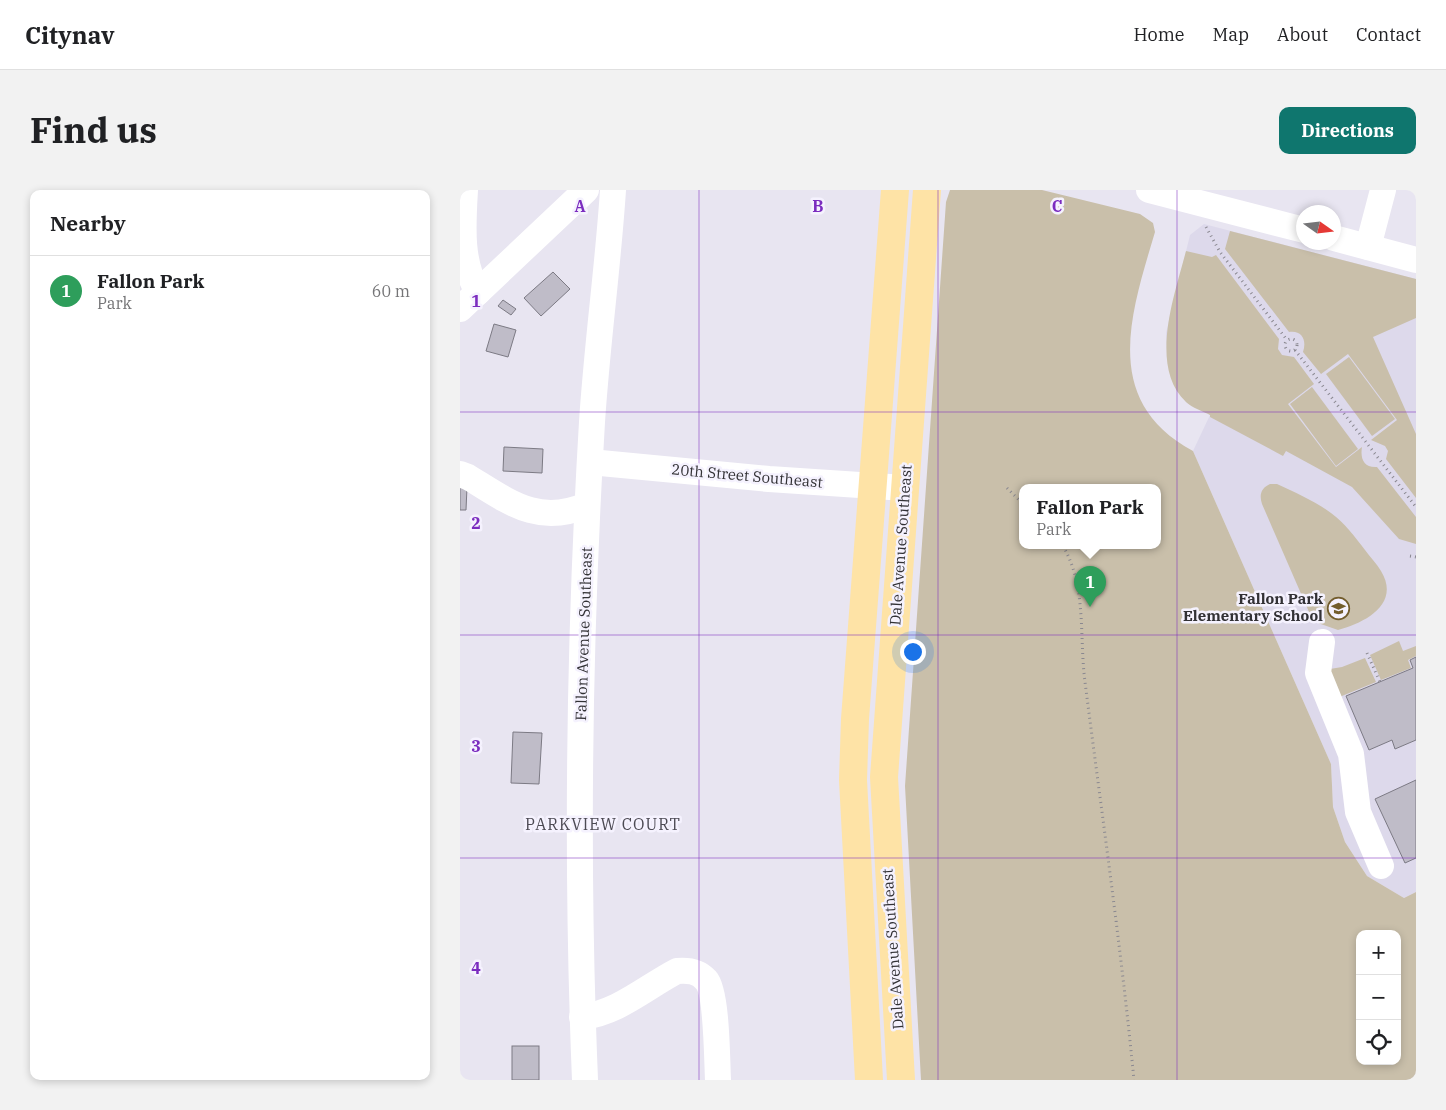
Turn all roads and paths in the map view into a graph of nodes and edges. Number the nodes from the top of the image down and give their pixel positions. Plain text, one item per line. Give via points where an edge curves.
1 (465, 190) edge
2 (586, 190) edge
3 (613, 190) edge
4 (895, 190) edge
5 (927, 190) edge
6 (1148, 190) edge
7 (1383, 190) edge
8 (1204, 224) dead end
9 (1296, 228) edge
10 (1341, 240) edge
11 (1368, 247) junction
12 (1416, 260) edge
13 (469, 301) edge
14 (1287, 340) junction
15 (1295, 350) junction
16 (590, 462) junction
17 (460, 474) edge
18 (873, 486) junction
19 (905, 488) junction
20 (1007, 488) dead end
21 (1019, 499) edge
22 (588, 505) junction
23 (1416, 507) edge
24 (1065, 549) edge
25 (1410, 556) dead end
26 (1416, 557) edge
27 (1322, 642) dead end
28 (1367, 653) dead end
29 (1380, 682) dead end
30 (1381, 866) dead end
31 (582, 1017) junction
32 (585, 1080) edge
33 (718, 1080) edge
34 (869, 1080) edge
35 (901, 1080) edge
36 (1134, 1080) edge

1 - 13 street via 462,250 470,282
2 - 13 street
3 - 16 street, Fallon Avenue Southeast
4 - 18 main road, Dale Avenue Southeast
5 - 19 main road, Dale Avenue Southeast
6 - 9 street
7 - 11 street
8 - 14 path via 1220,252
10 - 11 street
11 - 12 street
14 - 15 path via 1286,348
14 - 15 path via 1296,341
15 - 23 path
16 - 18 street, 20th Street Southeast
16 - 22 street, Fallon Avenue Southeast
17 - 22 street via 515,506 535,512 555,514
18 - 19 street, 20th Street Southeast
18 - 34 main road, Dale Avenue Southeast via 853,780
19 - 35 main road, Dale Avenue Southeast via 884,777
20 - 21 path
22 - 31 street, Fallon Avenue Southeast via 580,848
24 - 36 path via 1073,562 1079,588 1083,668
25 - 26 path
27 - 30 street via 1318,673 1351,754 1358,812
28 - 29 path
31 - 32 street, Fallon Avenue Southeast
31 - 33 street via 614,1009 677,971 698,973 710,986

